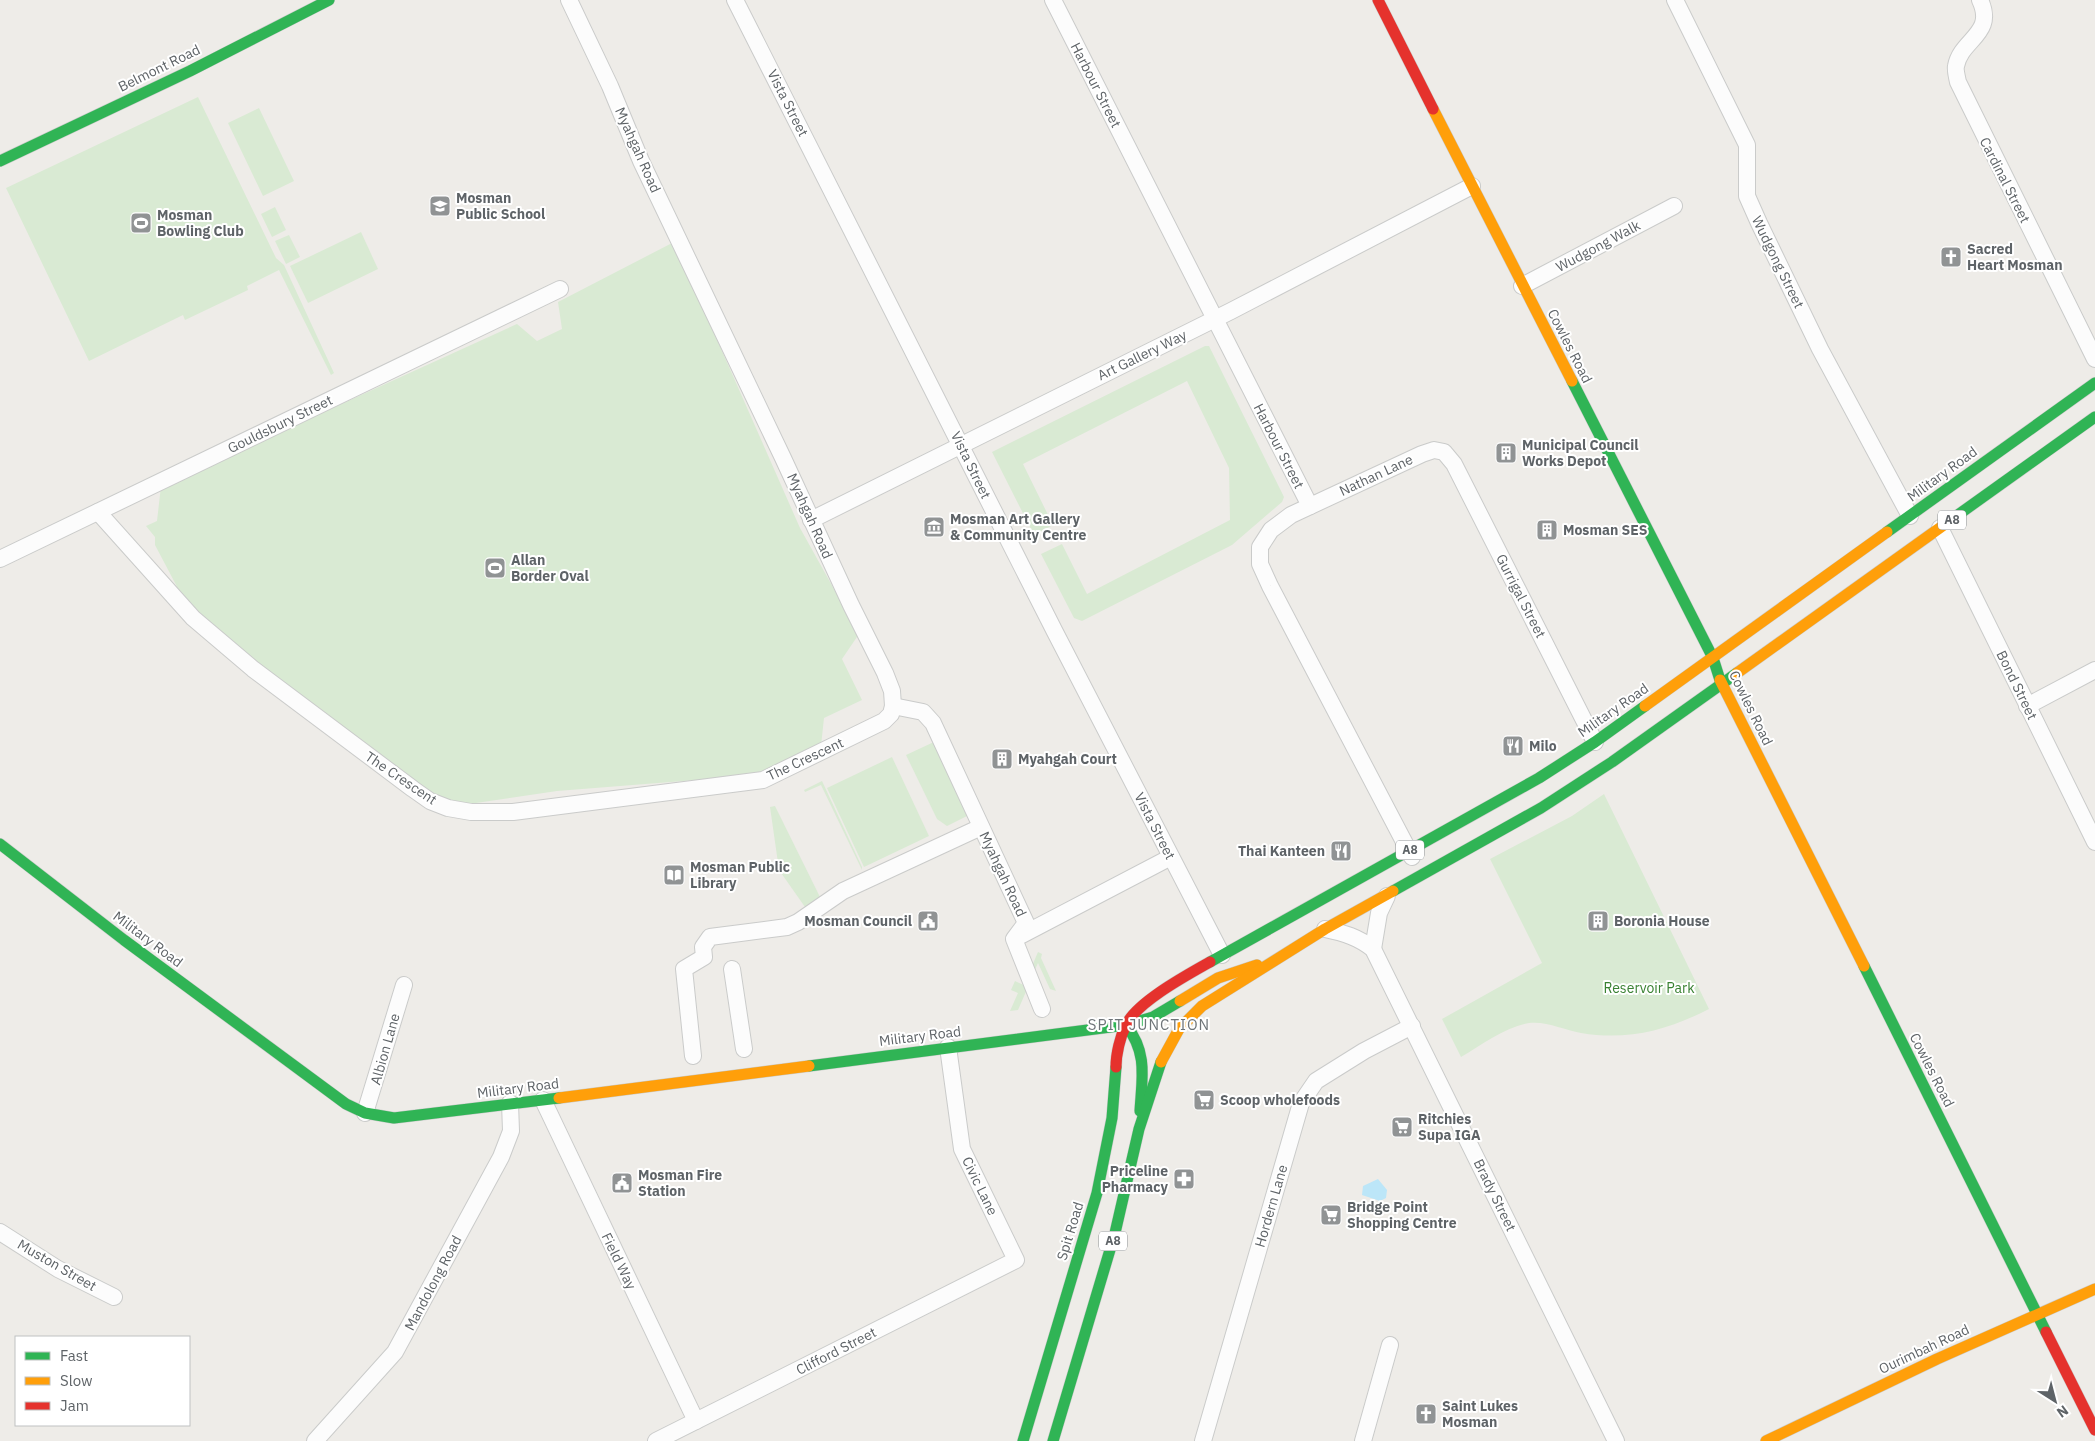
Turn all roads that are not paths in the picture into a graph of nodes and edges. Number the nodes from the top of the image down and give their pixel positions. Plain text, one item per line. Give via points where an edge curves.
1 (329, 0) edge
2 (569, 0) edge
3 (735, 0) edge
4 (1053, 0) edge
5 (1378, 0) edge
6 (1675, 0) edge
7 (1980, 0) edge
8 (0, 161) edge
9 (1472, 186) junction
10 (1674, 206) dead end
11 (1522, 286) junction
12 (560, 289) dead end
13 (1215, 319) junction
14 (2095, 359) edge
15 (2095, 383) edge
16 (2095, 417) edge
17 (961, 445) junction
18 (1444, 452) joint
19 (1310, 506) junction
20 (98, 512) junction
21 (1910, 516) junction
22 (811, 520) junction
23 (1940, 528) junction
24 (0, 559) edge
25 (1714, 658) junction
26 (2095, 670) edge
27 (1721, 683) junction
28 (893, 706) junction
29 (2027, 706) junction
30 (1595, 742) junction
31 (981, 827) junction
32 (2095, 842) edge
33 (0, 844) edge
34 (1408, 851) junction
35 (1171, 857) junction
36 (1422, 875) junction
37 (1388, 894) junction
38 (1325, 929) junction
39 (1014, 939) junction
40 (1374, 949) junction
41 (1222, 955) junction
42 (1271, 962) junction
43 (732, 969) dead end
44 (404, 985) dead end
45 (1042, 1009) dead end
46 (1126, 1025) junction
47 (1412, 1026) junction
48 (948, 1047) junction
49 (744, 1049) dead end
50 (693, 1056) dead end
51 (543, 1100) junction
52 (510, 1103) junction
53 (366, 1113) junction
54 (1139, 1129) junction
55 (0, 1232) edge
56 (1016, 1260) joint
57 (2095, 1289) edge
58 (114, 1297) dead end
59 (2037, 1314) junction
60 (1390, 1345) dead end
61 (696, 1421) junction
62 (2095, 1430) edge
63 (315, 1441) edge
64 (656, 1441) edge
65 (1023, 1441) edge
66 (1052, 1441) edge
67 (1203, 1441) edge
68 (1363, 1441) edge
69 (1616, 1441) edge
70 (1766, 1441) edge

1 - 8 main road, Belmont Road via 190,71
2 - 22 street, Myahgah Road via 641,161
3 - 17 street, Vista Street
4 - 13 street, Harbour Street
5 - 9 main road, Cowles Road
6 - 21 street, Wudgong Street via 1746,145 1747,196 1758,222 1820,349
7 - 14 street, Cardinal Street via 1984,23 1956,66 1958,82
9 - 11 main road, Cowles Road
9 - 13 street, Art Gallery Way
10 - 11 street, Wudgong Walk
11 - 25 main road, Cowles Road
12 - 20 street, Gouldsbury Street
13 - 17 street, Art Gallery Way
13 - 19 street, Harbour Street
15 - 21 main road, Military Road / A8
16 - 23 main road, Military Road / A8
17 - 22 street, Art Gallery Way
17 - 35 street, Vista Street
18 - 19 street, Nathan Lane via 1434,450 1422,454
18 - 30 street, Gurrigal Street via 1458,473
19 - 34 street, Harbour Street via 1271,530 1260,547 1260,564
20 - 24 street, Gouldsbury Street
20 - 28 street, The Crescent via 193,618 253,669 413,789 448,808 471,812 513,812 763,780 884,722
21 - 25 main road, Military Road / A8
22 - 28 street, Myahgah Road via 892,691
23 - 27 main road, Military Road / A8
23 - 29 street, Bond Street
25 - 27 main road, Cowles Road
25 - 30 main road, Military Road / A8
26 - 29 street
27 - 36 main road, Military Road / A8 via 1612,762 1541,808
27 - 59 main road, Cowles Road
28 - 31 street, Myahgah Road via 922,712 933,723
29 - 32 street, Bond Street
30 - 34 main road, Military Road / A8 via 1539,778
31 - 39 street, Myahgah Road via 1026,923
31 - 50 street via 855,885 786,927 710,937 703,947 704,957 684,969
33 - 53 main road, Military Road via 346,1104
34 - 36 street, Harbour Street
34 - 41 main road, Military Road / A8
35 - 39 street
35 - 41 street, Vista Street
36 - 37 main road, Military Road / A8
37 - 38 main road, Military Road / A8
37 - 40 street via 1379,913
38 - 40 street via 1348,934
38 - 42 main road, Military Road / A8
39 - 45 street, Myahgah Road
40 - 47 street, Brady Street
41 - 46 main road, Military Road / A8 via 1156,995
42 - 46 main road, Military Road via 1218,978 1153,1017
42 - 54 main road, Military Road / A8 via 1202,1006 1188,1019 1161,1063
43 - 49 street
44 - 53 street, Albion Lane
46 - 48 main road, Military Road
46 - 54 main road via 1140,1044 1142,1058
46 - 65 main road, Spit Road / A8 via 1118,1050 1112,1118 1097,1193
47 - 67 street, Hordern Lane via 1316,1081 1301,1103
47 - 69 street, Brady Street
48 - 51 main road, Military Road
48 - 56 street, Civic Lane via 962,1149
51 - 52 main road, Military Road
51 - 61 street, Field Way
52 - 53 main road, Military Road via 394,1118
52 - 63 street, Mandolong Road via 511,1131 501,1157 396,1352
54 - 66 main road, A8 via 1115,1233
55 - 58 street, Muston Street via 58,1269
56 - 61 street, Clifford Street
57 - 59 main road, Ourimbah Road
59 - 62 main road, Cowles Road
59 - 70 main road, Ourimbah Road
60 - 68 street
61 - 64 street, Clifford Street

